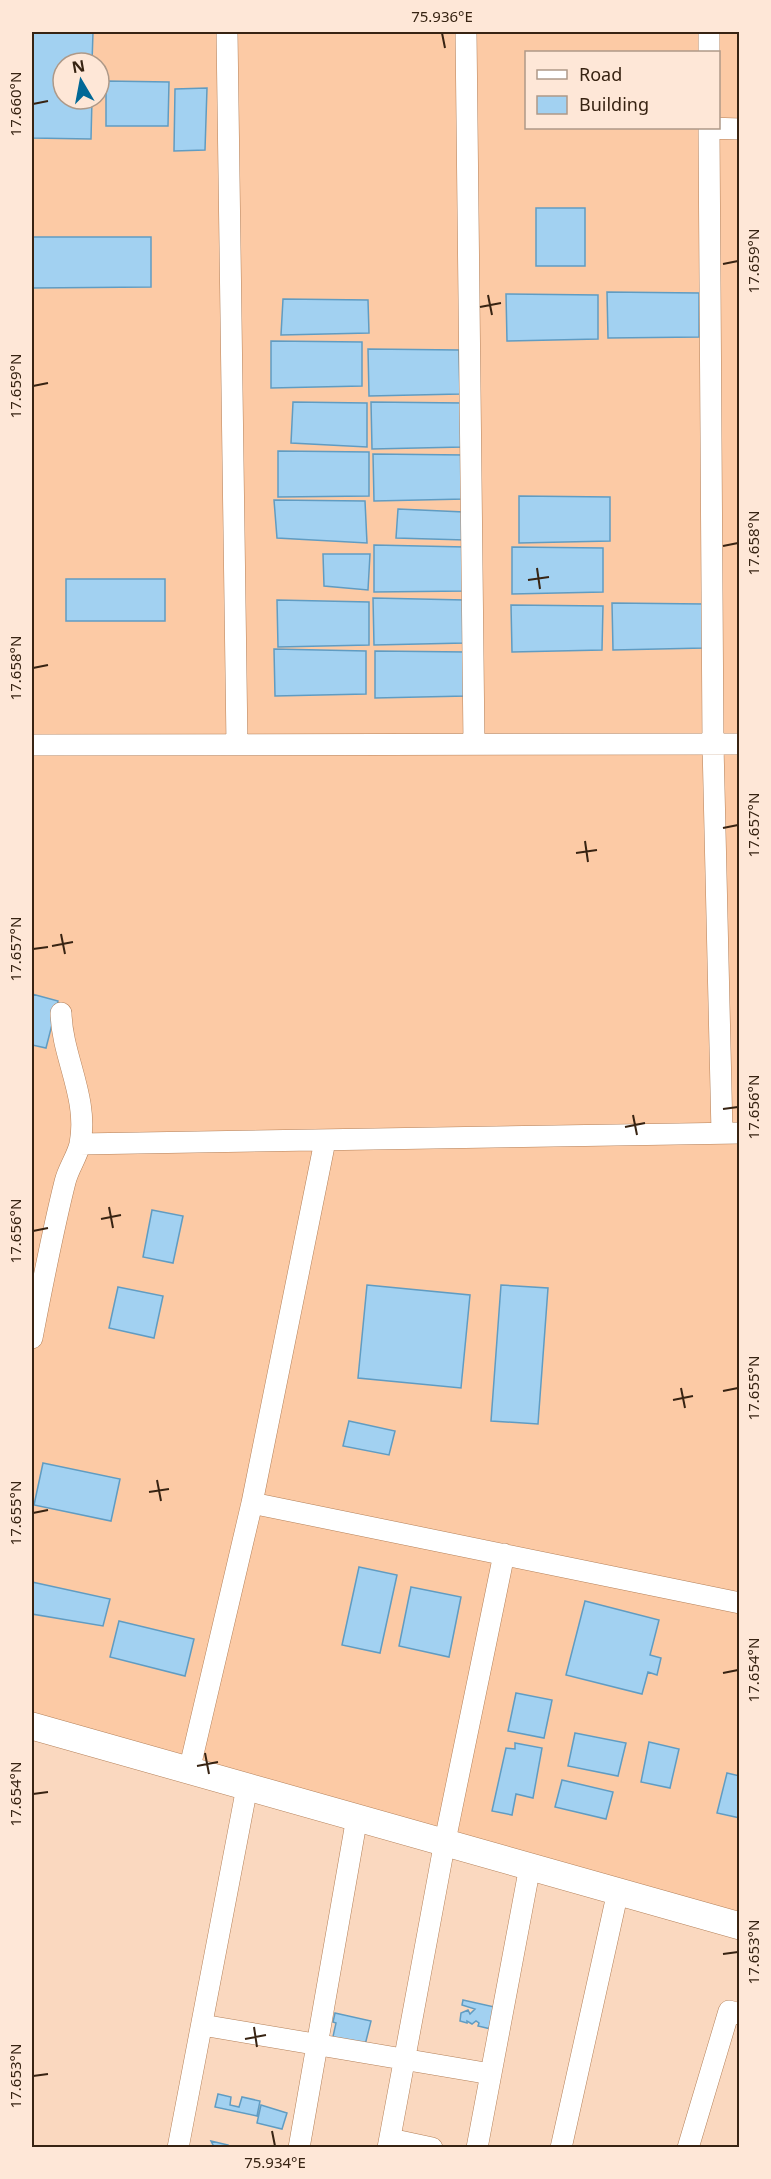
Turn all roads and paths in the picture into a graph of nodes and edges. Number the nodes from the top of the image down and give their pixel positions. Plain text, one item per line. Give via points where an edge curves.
1 (227, 32) edge
2 (466, 32) edge
3 (709, 32) edge
4 (709, 51) edge
5 (720, 128) edge
6 (709, 129) edge
7 (740, 129) edge
8 (474, 744) junction
9 (714, 744) junction
10 (740, 744) edge
11 (32, 745) edge
12 (237, 745) junction
13 (61, 1013) dead end
14 (731, 1133) edge
15 (326, 1141) junction
16 (80, 1144) junction
17 (32, 1338) edge
18 (252, 1503) junction
19 (504, 1554) junction
20 (740, 1603) edge
21 (32, 1726) edge
22 (189, 1771) junction
23 (247, 1787) junction
24 (357, 1817) junction
25 (445, 1841) junction
26 (530, 1866) junction
27 (618, 1891) junction
28 (740, 1926) edge
29 (740, 2014) edge
30 (201, 2025) junction
31 (318, 2043) junction
32 (404, 2060) junction
33 (490, 2074) junction
34 (389, 2143) edge
35 (178, 2148) edge
36 (299, 2148) edge
37 (432, 2148) edge
38 (477, 2148) edge
39 (561, 2148) edge
40 (688, 2148) edge

1 - 12 street
2 - 8 street
3 - 4 street
5 - 7 street
6 - 9 street
8 - 9 street
8 - 12 street
9 - 10 street
9 - 14 street
11 - 12 street
13 - 16 street via 80,1106
14 - 15 street
15 - 16 street
15 - 18 street
16 - 17 street via 66,1175
18 - 19 street
18 - 22 street
19 - 20 street
19 - 25 street
21 - 22 main road
22 - 23 main road
23 - 24 main road
23 - 30 street
24 - 25 main road
24 - 31 street
25 - 26 main road
25 - 32 street
26 - 27 main road
26 - 33 street
27 - 28 main road
27 - 39 street
29 - 40 street via 729,2011
30 - 31 street
30 - 35 street
31 - 32 street
31 - 36 street
32 - 33 street
32 - 34 street
33 - 38 street
34 - 37 street

